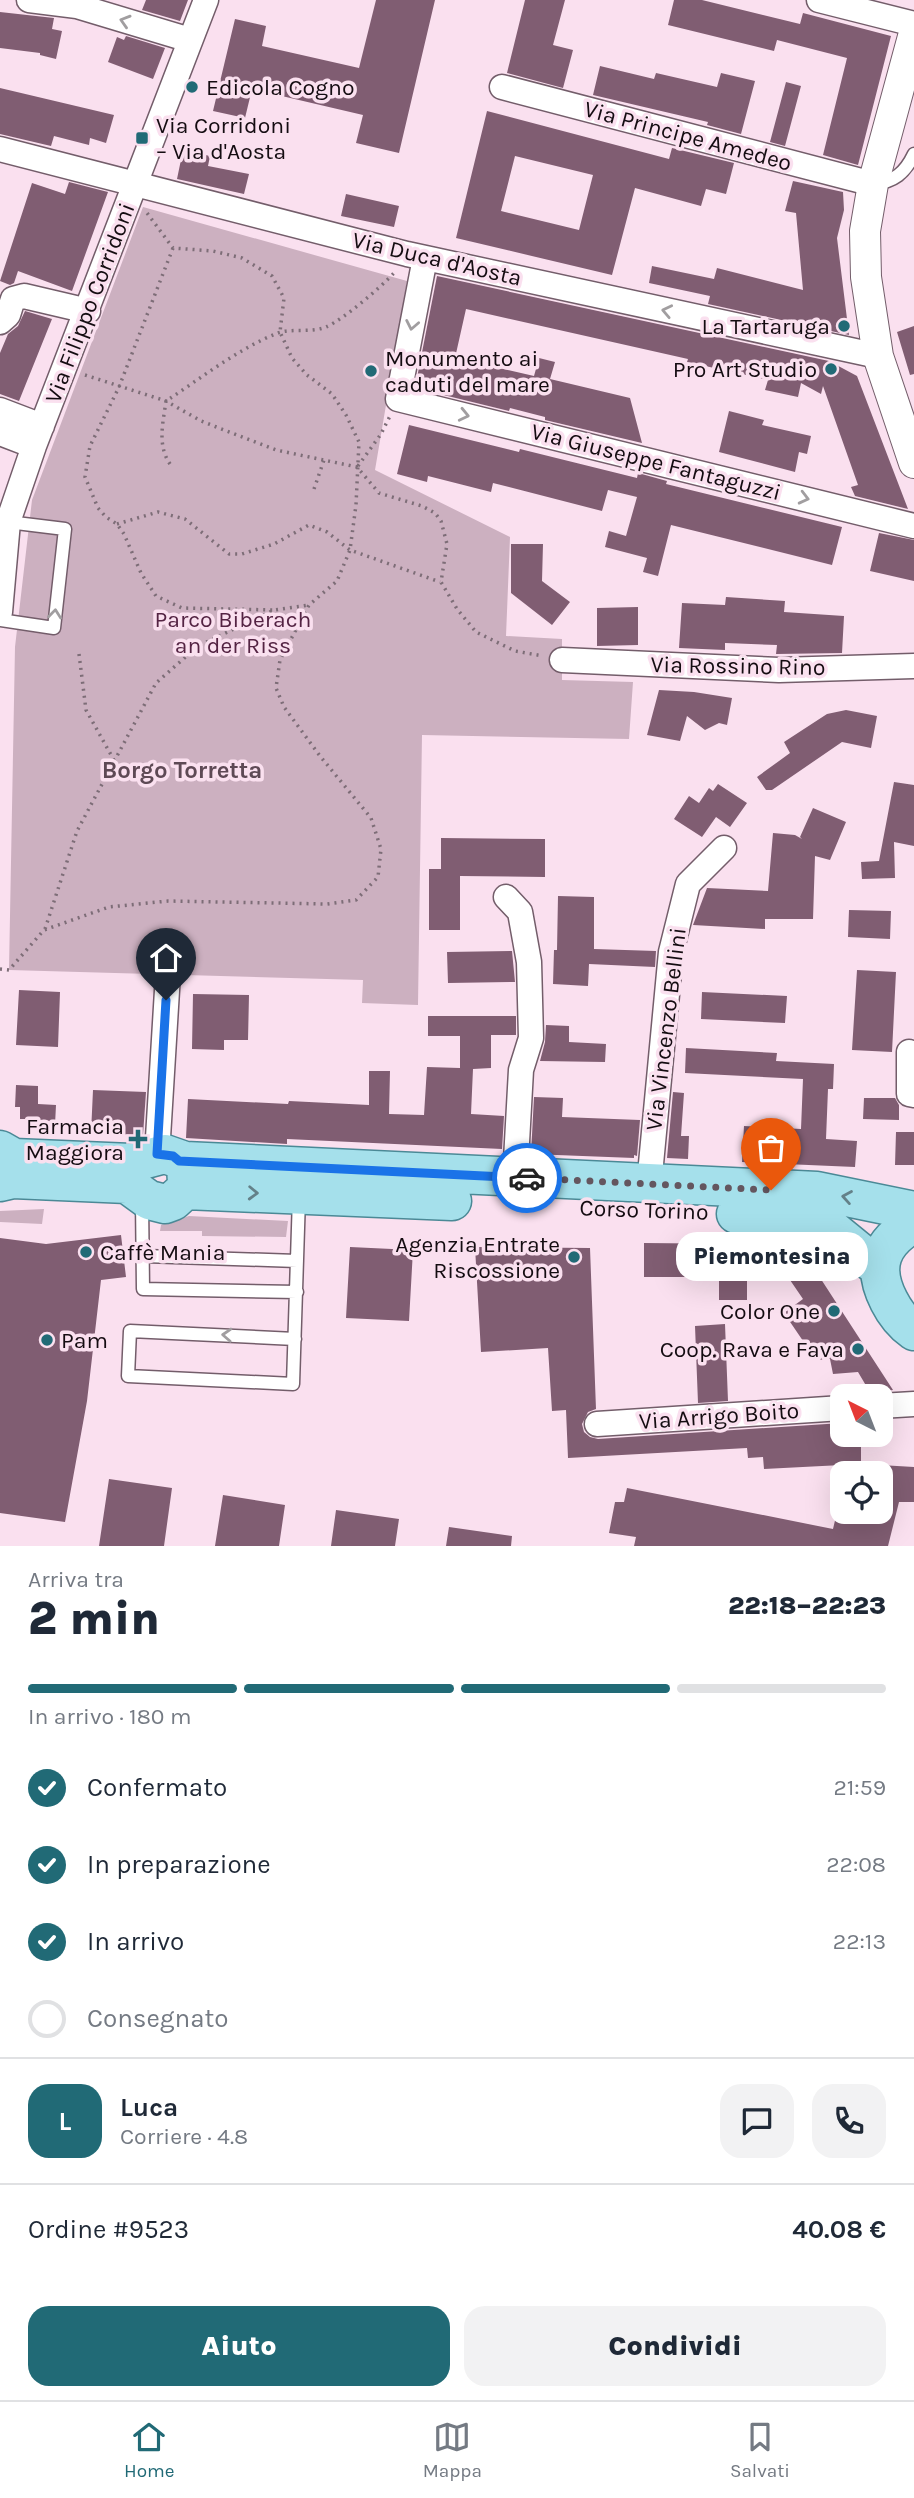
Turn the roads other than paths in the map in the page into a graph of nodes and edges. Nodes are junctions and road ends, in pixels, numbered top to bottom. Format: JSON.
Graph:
{"nodes":[{"id":1,"x":29,"y":0,"type":"edge"},
{"id":2,"x":206,"y":0,"type":"edge"},
{"id":3,"x":819,"y":0,"type":"edge"},
{"id":4,"x":914,"y":24,"type":"edge"},
{"id":5,"x":914,"y":33,"type":"edge"},
{"id":6,"x":190,"y":40,"type":"junction"},
{"id":7,"x":502,"y":88,"type":"dead end"},
{"id":8,"x":0,"y":149,"type":"edge"},
{"id":9,"x":914,"y":154,"type":"edge"},
{"id":10,"x":873,"y":184,"type":"junction"},
{"id":11,"x":133,"y":193,"type":"junction"},
{"id":12,"x":416,"y":256,"type":"junction"},
{"id":13,"x":88,"y":311,"type":"junction"},
{"id":14,"x":0,"y":322,"type":"edge"},
{"id":15,"x":878,"y":356,"type":"junction"},
{"id":16,"x":0,"y":410,"type":"edge"},
{"id":17,"x":0,"y":433,"type":"edge"},
{"id":18,"x":38,"y":436,"type":"junction"},
{"id":19,"x":914,"y":463,"type":"edge"},
{"id":20,"x":8,"y":522,"type":"junction"},
{"id":21,"x":914,"y":526,"type":"edge"},
{"id":22,"x":0,"y":612,"type":"edge"},
{"id":23,"x":0,"y":620,"type":"edge"},
{"id":24,"x":562,"y":660,"type":"road end"},
{"id":25,"x":914,"y":666,"type":"edge"},
{"id":26,"x":724,"y":848,"type":"dead end"},
{"id":27,"x":506,"y":897,"type":"dead end"},
{"id":28,"x":168,"y":974,"type":"dead end"},
{"id":29,"x":909,"y":1052,"type":"dead end"},
{"id":30,"x":914,"y":1094,"type":"edge"},
{"id":31,"x":0,"y":1150,"type":"edge"},
{"id":32,"x":176,"y":1168,"type":"junction"},
{"id":33,"x":514,"y":1178,"type":"junction"},
{"id":34,"x":0,"y":1182,"type":"edge"},
{"id":35,"x":649,"y":1185,"type":"junction"},
{"id":36,"x":299,"y":1195,"type":"junction"},
{"id":37,"x":142,"y":1196,"type":"junction"},
{"id":38,"x":914,"y":1211,"type":"edge"},
{"id":39,"x":914,"y":1223,"type":"edge"},
{"id":40,"x":144,"y":1256,"type":"junction"},
{"id":41,"x":298,"y":1261,"type":"junction"},
{"id":42,"x":879,"y":1268,"type":"junction"},
{"id":43,"x":297,"y":1292,"type":"junction"},
{"id":44,"x":913,"y":1331,"type":"edge"},
{"id":45,"x":295,"y":1339,"type":"junction"},
{"id":46,"x":914,"y":1404,"type":"edge"},
{"id":47,"x":893,"y":1405,"type":"edge"},
{"id":48,"x":830,"y":1409,"type":"edge"},
{"id":49,"x":597,"y":1424,"type":"dead end"}],
"edges":[{"from":6,"to":1,"type":"street","one_way":true},
{"from":2,"to":6,"type":"street","name":"Via Filippo Corridoni"},
{"from":3,"to":4,"type":"street"},
{"from":5,"to":10,"type":"street"},
{"from":6,"to":11,"type":"street","name":"Via Filippo Corridoni"},
{"from":7,"to":10,"type":"street","name":"Via Principe Amedeo"},
{"from":8,"to":11,"type":"street","name":"Via Duca d'Aosta"},
{"from":9,"to":10,"type":"lane"},
{"from":10,"to":15,"type":"street"},
{"from":11,"to":12,"type":"street","name":"Via Duca d'Aosta"},
{"from":11,"to":13,"type":"street","name":"Via Filippo Corridoni"},
{"from":15,"to":12,"type":"street","name":"Via Duca d'Aosta","one_way":true},
{"from":12,"to":21,"type":"street","name":"Via Giuseppe Fantaguzzi","one_way":true},
{"from":13,"to":14,"type":"street"},
{"from":13,"to":18,"type":"street","name":"Via Filippo Corridoni"},
{"from":15,"to":19,"type":"street"},
{"from":16,"to":18,"type":"street"},
{"from":17,"to":18,"type":"street"},
{"from":18,"to":20,"type":"street","name":"Via Filippo Corridoni"},
{"from":20,"to":22,"type":"street","name":"Via Filippo Corridoni"},
{"from":23,"to":20,"type":"lane","one_way":true},
{"from":24,"to":25,"type":"street","name":"Via Rossino Rino"},
{"from":26,"to":35,"type":"street","name":"Via Vincenzo Bellini"},
{"from":27,"to":33,"type":"street"},
{"from":28,"to":32,"type":"street"},
{"from":29,"to":30,"type":"street"},
{"from":31,"to":32,"type":"main road","name":"Corso Torino"},
{"from":32,"to":33,"type":"main road","name":"Corso Torino"},
{"from":32,"to":36,"type":"main road","name":"Corso Torino","one_way":true},
{"from":32,"to":37,"type":"main road","name":"Corso Torino"},
{"from":33,"to":35,"type":"main road","name":"Corso Torino"},
{"from":34,"to":37,"type":"main road","name":"Corso Torino"},
{"from":38,"to":35,"type":"main road","name":"Corso Torino","one_way":true},
{"from":36,"to":41,"type":"lane"},
{"from":36,"to":42,"type":"main road","name":"Corso Torino"},
{"from":37,"to":40,"type":"lane"},
{"from":39,"to":42,"type":"main road"},
{"from":40,"to":41,"type":"lane"},
{"from":40,"to":43,"type":"lane"},
{"from":41,"to":43,"type":"lane"},
{"from":42,"to":44,"type":"main road"},
{"from":43,"to":45,"type":"lane"},
{"from":45,"to":45,"type":"lane","one_way":true},
{"from":46,"to":47,"type":"street"},
{"from":48,"to":49,"type":"street","name":"Via Arrigo Boito"}]}
